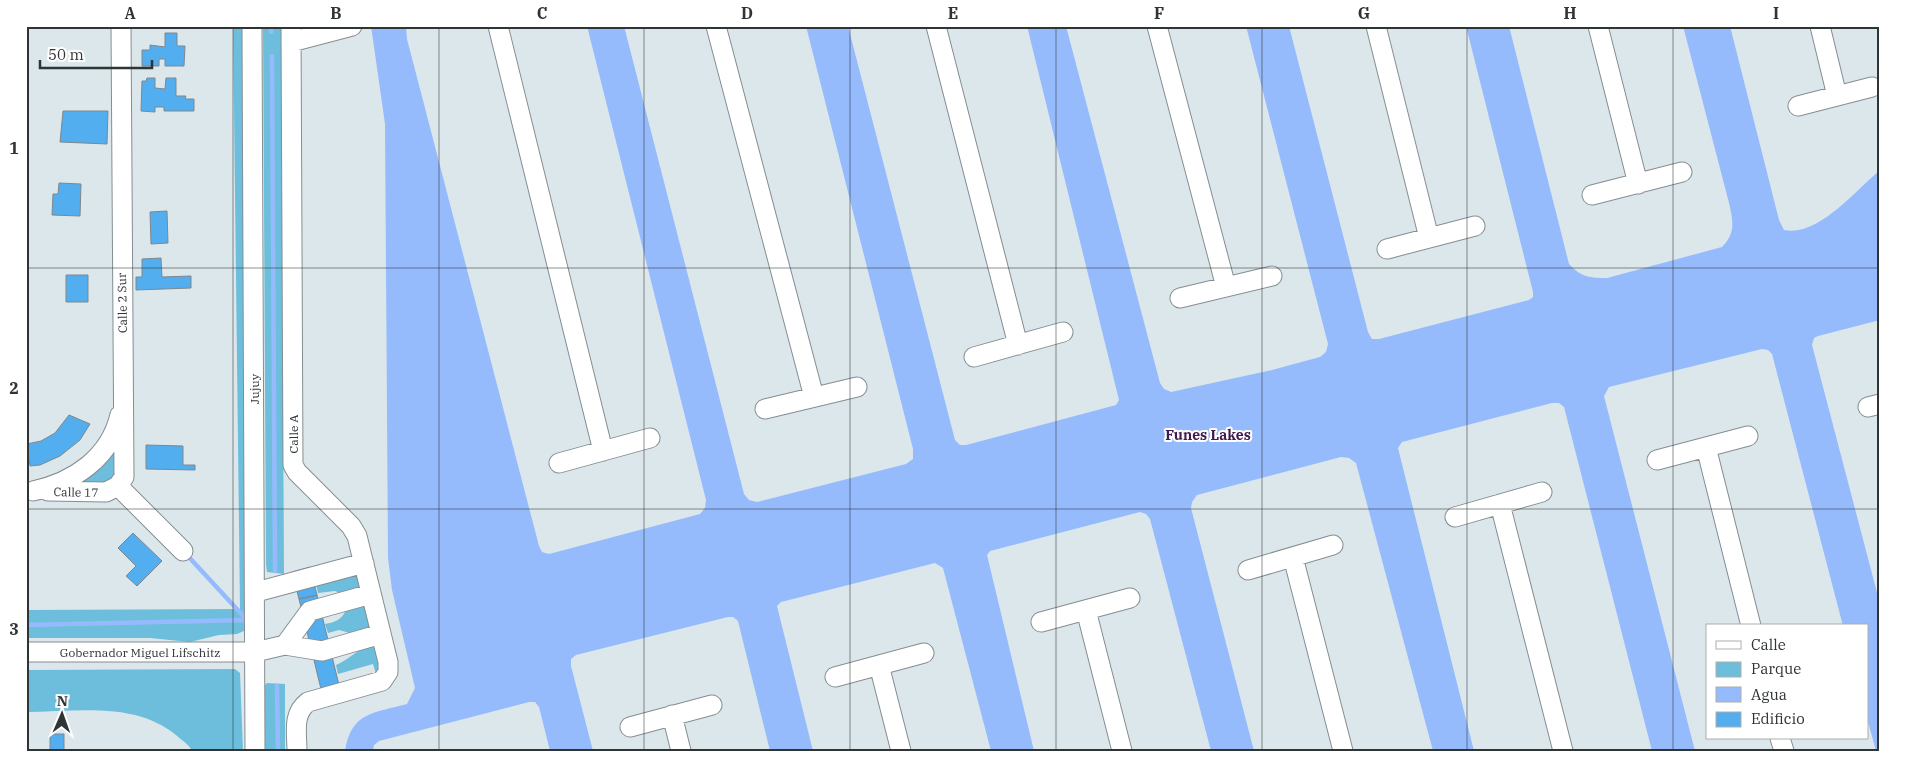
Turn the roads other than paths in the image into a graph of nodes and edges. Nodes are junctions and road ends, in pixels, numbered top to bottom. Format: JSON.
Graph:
{"nodes":[{"id":1,"x":121,"y":26,"type":"edge"},
{"id":2,"x":252,"y":26,"type":"edge"},
{"id":3,"x":352,"y":26,"type":"edge"},
{"id":4,"x":498,"y":26,"type":"edge"},
{"id":5,"x":716,"y":26,"type":"edge"},
{"id":6,"x":936,"y":26,"type":"edge"},
{"id":7,"x":1157,"y":26,"type":"edge"},
{"id":8,"x":1376,"y":26,"type":"edge"},
{"id":9,"x":1598,"y":26,"type":"edge"},
{"id":10,"x":1820,"y":26,"type":"edge"},
{"id":11,"x":291,"y":34,"type":"edge"},
{"id":12,"x":1872,"y":87,"type":"dead end"},
{"id":13,"x":1837,"y":96,"type":"junction"},
{"id":14,"x":1798,"y":106,"type":"dead end"},
{"id":15,"x":1682,"y":172,"type":"dead end"},
{"id":16,"x":1638,"y":184,"type":"junction"},
{"id":17,"x":1592,"y":195,"type":"dead end"},
{"id":18,"x":1475,"y":226,"type":"dead end"},
{"id":19,"x":1429,"y":238,"type":"junction"},
{"id":20,"x":1387,"y":249,"type":"dead end"},
{"id":21,"x":1272,"y":276,"type":"dead end"},
{"id":22,"x":1226,"y":287,"type":"junction"},
{"id":23,"x":1180,"y":298,"type":"dead end"},
{"id":24,"x":1063,"y":332,"type":"dead end"},
{"id":25,"x":1018,"y":344,"type":"junction"},
{"id":26,"x":974,"y":356,"type":"dead end"},
{"id":27,"x":857,"y":387,"type":"dead end"},
{"id":28,"x":814,"y":397,"type":"junction"},
{"id":29,"x":123,"y":402,"type":"junction"},
{"id":30,"x":765,"y":409,"type":"dead end"},
{"id":31,"x":1748,"y":436,"type":"dead end"},
{"id":32,"x":650,"y":438,"type":"dead end"},
{"id":33,"x":1706,"y":447,"type":"junction"},
{"id":34,"x":603,"y":451,"type":"junction"},
{"id":35,"x":1657,"y":460,"type":"dead end"},
{"id":36,"x":558,"y":463,"type":"dead end"},
{"id":37,"x":118,"y":486,"type":"junction"},
{"id":38,"x":30,"y":491,"type":"edge"},
{"id":39,"x":1542,"y":492,"type":"dead end"},
{"id":40,"x":1500,"y":504,"type":"junction"},
{"id":41,"x":1455,"y":517,"type":"dead end"},
{"id":42,"x":1333,"y":545,"type":"dead end"},
{"id":43,"x":183,"y":551,"type":"dead end"},
{"id":44,"x":1293,"y":557,"type":"junction"},
{"id":45,"x":364,"y":563,"type":"junction"},
{"id":46,"x":1248,"y":570,"type":"dead end"},
{"id":47,"x":256,"y":592,"type":"junction"},
{"id":48,"x":371,"y":594,"type":"junction"},
{"id":49,"x":1130,"y":598,"type":"dead end"},
{"id":50,"x":1086,"y":610,"type":"junction"},
{"id":51,"x":1041,"y":622,"type":"dead end"},
{"id":52,"x":1751,"y":624,"type":"edge"},
{"id":53,"x":381,"y":634,"type":"junction"},
{"id":54,"x":284,"y":645,"type":"junction"},
{"id":55,"x":26,"y":652,"type":"edge"},
{"id":56,"x":255,"y":652,"type":"junction"},
{"id":57,"x":924,"y":653,"type":"dead end"},
{"id":58,"x":879,"y":665,"type":"junction"},
{"id":59,"x":835,"y":677,"type":"dead end"},
{"id":60,"x":712,"y":704,"type":"dead end"},
{"id":61,"x":672,"y":715,"type":"junction"},
{"id":62,"x":630,"y":727,"type":"dead end"},
{"id":63,"x":255,"y":751,"type":"edge"},
{"id":64,"x":297,"y":751,"type":"edge"},
{"id":65,"x":681,"y":751,"type":"edge"},
{"id":66,"x":901,"y":751,"type":"edge"},
{"id":67,"x":1122,"y":751,"type":"edge"},
{"id":68,"x":1343,"y":751,"type":"edge"},
{"id":69,"x":1563,"y":751,"type":"edge"}],
"edges":[{"from":1,"to":29,"type":"street","name":"Calle 2 Sur"},
{"from":2,"to":47,"type":"street","name":"Jujuy"},
{"from":3,"to":11,"type":"street"},
{"from":4,"to":34,"type":"street"},
{"from":5,"to":28,"type":"street"},
{"from":6,"to":25,"type":"street"},
{"from":7,"to":22,"type":"street"},
{"from":8,"to":19,"type":"street"},
{"from":9,"to":16,"type":"street"},
{"from":10,"to":13,"type":"street"},
{"from":11,"to":45,"type":"street","name":"Calle A"},
{"from":12,"to":13,"type":"street"},
{"from":13,"to":14,"type":"street"},
{"from":15,"to":16,"type":"street"},
{"from":16,"to":17,"type":"street"},
{"from":18,"to":19,"type":"street"},
{"from":19,"to":20,"type":"street"},
{"from":21,"to":22,"type":"street"},
{"from":22,"to":23,"type":"street"},
{"from":24,"to":25,"type":"street"},
{"from":25,"to":26,"type":"street"},
{"from":27,"to":28,"type":"street"},
{"from":28,"to":30,"type":"street"},
{"from":29,"to":37,"type":"street","name":"Calle 2 Sur"},
{"from":29,"to":38,"type":"street","name":"Calle 17"},
{"from":31,"to":33,"type":"street"},
{"from":32,"to":34,"type":"street"},
{"from":33,"to":35,"type":"street"},
{"from":33,"to":52,"type":"street"},
{"from":34,"to":36,"type":"street"},
{"from":37,"to":38,"type":"street","name":"Calle 17"},
{"from":37,"to":43,"type":"street"},
{"from":39,"to":40,"type":"street"},
{"from":40,"to":41,"type":"street"},
{"from":40,"to":69,"type":"street"},
{"from":42,"to":44,"type":"street"},
{"from":44,"to":46,"type":"street"},
{"from":44,"to":68,"type":"street"},
{"from":45,"to":47,"type":"street"},
{"from":45,"to":48,"type":"street","name":"Calle A"},
{"from":47,"to":56,"type":"street","name":"Jujuy"},
{"from":48,"to":53,"type":"street","name":"Calle A"},
{"from":48,"to":54,"type":"street"},
{"from":49,"to":50,"type":"street"},
{"from":50,"to":51,"type":"street"},
{"from":50,"to":67,"type":"street"},
{"from":53,"to":54,"type":"street"},
{"from":53,"to":64,"type":"street","name":"Calle A"},
{"from":54,"to":56,"type":"street","name":"Gobernador Miguel Lifschitz"},
{"from":55,"to":56,"type":"street","name":"Gobernador Miguel Lifschitz"},
{"from":56,"to":63,"type":"street","name":"Jujuy"},
{"from":57,"to":58,"type":"street"},
{"from":58,"to":59,"type":"street"},
{"from":58,"to":66,"type":"street"},
{"from":60,"to":61,"type":"street"},
{"from":61,"to":62,"type":"street"},
{"from":61,"to":65,"type":"street"}]}
